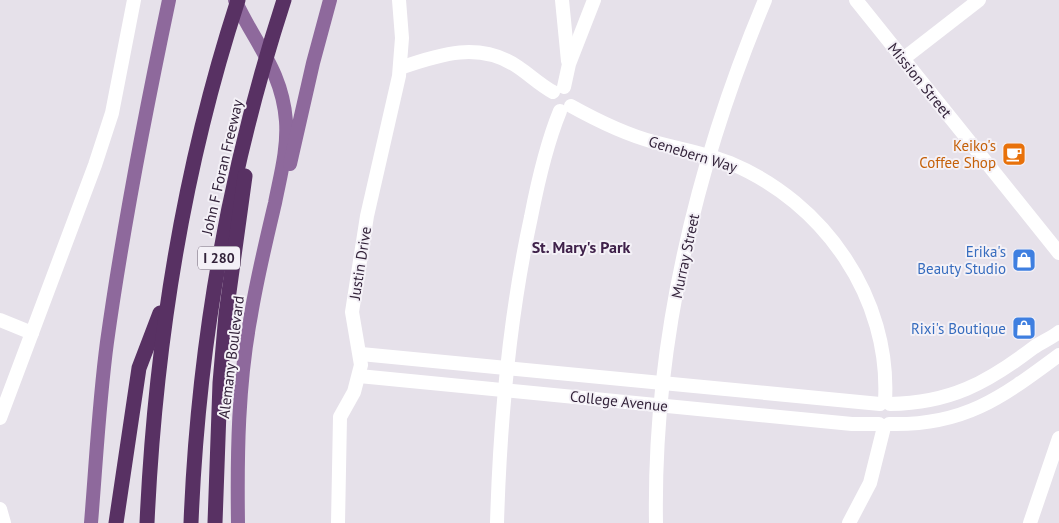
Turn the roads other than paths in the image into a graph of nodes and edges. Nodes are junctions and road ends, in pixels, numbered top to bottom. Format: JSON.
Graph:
{"nodes":[{"id":1,"x":134,"y":0,"type":"edge"},
{"id":2,"x":169,"y":0,"type":"edge"},
{"id":3,"x":236,"y":0,"type":"edge"},
{"id":4,"x":284,"y":0,"type":"edge"},
{"id":5,"x":330,"y":0,"type":"edge"},
{"id":6,"x":399,"y":0,"type":"edge"},
{"id":7,"x":562,"y":0,"type":"edge"},
{"id":8,"x":594,"y":0,"type":"edge"},
{"id":9,"x":765,"y":0,"type":"edge"},
{"id":10,"x":856,"y":0,"type":"edge"},
{"id":11,"x":979,"y":0,"type":"edge"},
{"id":12,"x":903,"y":59,"type":"junction"},
{"id":13,"x":569,"y":64,"type":"junction"},
{"id":14,"x":400,"y":68,"type":"junction"},
{"id":15,"x":559,"y":90,"type":"junction"},
{"id":16,"x":257,"y":92,"type":"junction"},
{"id":17,"x":565,"y":108,"type":"junction"},
{"id":18,"x":708,"y":155,"type":"junction"},
{"id":19,"x":1059,"y":253,"type":"edge"},
{"id":20,"x":260,"y":271,"type":"junction"},
{"id":21,"x":170,"y":286,"type":"junction"},
{"id":22,"x":0,"y":320,"type":"edge"},
{"id":23,"x":1059,"y":332,"type":"edge"},
{"id":24,"x":32,"y":333,"type":"junction"},
{"id":25,"x":1036,"y":347,"type":"junction"},
{"id":26,"x":361,"y":354,"type":"junction"},
{"id":27,"x":1059,"y":354,"type":"edge"},
{"id":28,"x":506,"y":369,"type":"junction"},
{"id":29,"x":359,"y":376,"type":"junction"},
{"id":30,"x":664,"y":384,"type":"junction"},
{"id":31,"x":504,"y":389,"type":"junction"},
{"id":32,"x":885,"y":403,"type":"junction"},
{"id":33,"x":662,"y":405,"type":"junction"},
{"id":34,"x":0,"y":418,"type":"edge"},
{"id":35,"x":884,"y":425,"type":"junction"},
{"id":36,"x":1059,"y":438,"type":"edge"},
{"id":37,"x":0,"y":509,"type":"edge"},
{"id":38,"x":4,"y":523,"type":"edge"},
{"id":39,"x":91,"y":523,"type":"edge"},
{"id":40,"x":116,"y":523,"type":"edge"},
{"id":41,"x":147,"y":523,"type":"edge"},
{"id":42,"x":191,"y":523,"type":"edge"},
{"id":43,"x":215,"y":523,"type":"edge"},
{"id":44,"x":238,"y":523,"type":"edge"},
{"id":45,"x":338,"y":523,"type":"edge"},
{"id":46,"x":497,"y":523,"type":"edge"},
{"id":47,"x":656,"y":523,"type":"edge"},
{"id":48,"x":849,"y":523,"type":"edge"},
{"id":49,"x":1030,"y":523,"type":"edge"}],
"edges":[{"from":1,"to":24,"type":"street"},
{"from":2,"to":39,"type":"main road"},
{"from":3,"to":20,"type":"main road","name":"Alemany Boulevard"},
{"from":3,"to":21,"type":"highway","name":"John F Foran Freeway","number":"I 280"},
{"from":4,"to":16,"type":"highway","name":"John F Foran Freeway","number":"I 280"},
{"from":5,"to":20,"type":"main road"},
{"from":6,"to":14,"type":"street","name":"Justin Drive"},
{"from":7,"to":13,"type":"street"},
{"from":8,"to":13,"type":"street"},
{"from":9,"to":18,"type":"street","name":"Murray Street"},
{"from":10,"to":12,"type":"street","name":"Mission Street"},
{"from":11,"to":12,"type":"street"},
{"from":12,"to":19,"type":"street","name":"Mission Street"},
{"from":13,"to":15,"type":"street"},
{"from":14,"to":15,"type":"street"},
{"from":14,"to":26,"type":"street","name":"Justin Drive"},
{"from":15,"to":17,"type":"street"},
{"from":16,"to":42,"type":"highway","name":"John F Foran Freeway","number":"I 280"},
{"from":16,"to":43,"type":"highway"},
{"from":17,"to":18,"type":"street","name":"Genebern Way"},
{"from":17,"to":28,"type":"street"},
{"from":18,"to":30,"type":"street","name":"Murray Street"},
{"from":18,"to":32,"type":"street","name":"Genebern Way"},
{"from":20,"to":44,"type":"main road","name":"Alemany Boulevard"},
{"from":21,"to":40,"type":"highway"},
{"from":21,"to":41,"type":"highway","name":"John F Foran Freeway","number":"I 280"},
{"from":22,"to":24,"type":"street"},
{"from":23,"to":25,"type":"street","name":"College Avenue"},
{"from":24,"to":34,"type":"street"},
{"from":25,"to":27,"type":"street","name":"College Avenue"},
{"from":25,"to":32,"type":"street","name":"College Avenue"},
{"from":26,"to":28,"type":"street","name":"College Avenue"},
{"from":26,"to":29,"type":"street","name":"Justin Drive"},
{"from":27,"to":35,"type":"street","name":"College Avenue"},
{"from":28,"to":30,"type":"street","name":"College Avenue"},
{"from":28,"to":31,"type":"street"},
{"from":29,"to":31,"type":"street","name":"College Avenue"},
{"from":29,"to":45,"type":"street","name":"Justin Drive"},
{"from":30,"to":32,"type":"street","name":"College Avenue"},
{"from":30,"to":33,"type":"street","name":"Murray Street"},
{"from":31,"to":33,"type":"street","name":"College Avenue"},
{"from":31,"to":46,"type":"street"},
{"from":32,"to":35,"type":"street","name":"Genebern Way"},
{"from":33,"to":35,"type":"street","name":"College Avenue"},
{"from":33,"to":47,"type":"street","name":"Murray Street"},
{"from":35,"to":48,"type":"street"},
{"from":36,"to":49,"type":"street"},
{"from":37,"to":38,"type":"street"}]}
